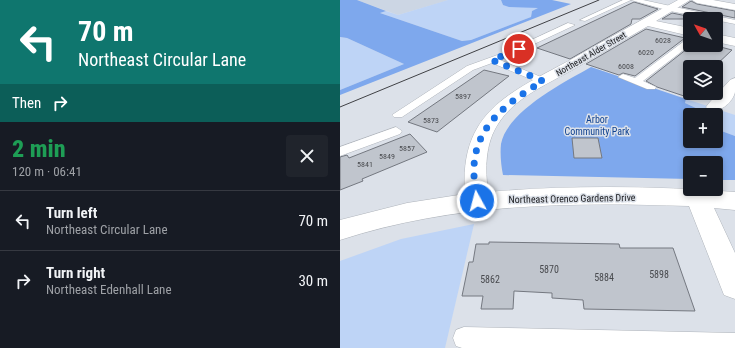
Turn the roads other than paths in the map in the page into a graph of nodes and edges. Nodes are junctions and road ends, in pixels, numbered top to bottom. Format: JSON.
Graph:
{"nodes":[{"id":1,"x":628,"y":0,"type":"edge"},
{"id":2,"x":634,"y":0,"type":"edge"},
{"id":3,"x":685,"y":0,"type":"edge"},
{"id":4,"x":697,"y":0,"type":"edge"},
{"id":5,"x":735,"y":7,"type":"edge"},
{"id":6,"x":671,"y":8,"type":"junction"},
{"id":7,"x":583,"y":20,"type":"dead end"},
{"id":8,"x":647,"y":22,"type":"junction"},
{"id":9,"x":735,"y":22,"type":"edge"},
{"id":10,"x":571,"y":25,"type":"dead end"},
{"id":11,"x":683,"y":30,"type":"edge"},
{"id":12,"x":723,"y":39,"type":"edge"},
{"id":13,"x":735,"y":42,"type":"edge"},
{"id":14,"x":683,"y":46,"type":"edge"},
{"id":15,"x":492,"y":60,"type":"junction"},
{"id":16,"x":623,"y":77,"type":"dead end"},
{"id":17,"x":543,"y":81,"type":"junction"},
{"id":18,"x":636,"y":82,"type":"junction"},
{"id":19,"x":735,"y":83,"type":"edge"},
{"id":20,"x":651,"y":87,"type":"dead end"},
{"id":21,"x":715,"y":107,"type":"dead end"},
{"id":22,"x":398,"y":115,"type":"dead end"},
{"id":23,"x":396,"y":131,"type":"dead end"},
{"id":24,"x":340,"y":152,"type":"edge"},
{"id":25,"x":697,"y":197,"type":"junction"},
{"id":26,"x":477,"y":201,"type":"junction"},
{"id":27,"x":735,"y":201,"type":"edge"},
{"id":28,"x":340,"y":230,"type":"edge"},
{"id":29,"x":735,"y":285,"type":"edge"},
{"id":30,"x":464,"y":338,"type":"dead end"},
{"id":31,"x":735,"y":344,"type":"edge"}],
"edges":[{"from":1,"to":7,"type":"lane"},
{"from":2,"to":6,"type":"lane"},
{"from":3,"to":6,"type":"street","name":"Northeast Alder Street"},
{"from":4,"to":5,"type":"street"},
{"from":6,"to":8,"type":"street","name":"Northeast Alder Street"},
{"from":6,"to":9,"type":"lane"},
{"from":8,"to":11,"type":"street"},
{"from":8,"to":17,"type":"street","name":"Northeast Alder Street"},
{"from":10,"to":15,"type":"lane"},
{"from":12,"to":13,"type":"street"},
{"from":14,"to":18,"type":"lane"},
{"from":15,"to":17,"type":"lane"},
{"from":15,"to":22,"type":"lane"},
{"from":16,"to":18,"type":"lane"},
{"from":17,"to":26,"type":"street","name":"Northeast Alder Street"},
{"from":18,"to":20,"type":"lane"},
{"from":19,"to":21,"type":"street"},
{"from":23,"to":24,"type":"lane"},
{"from":25,"to":26,"type":"street","name":"Northeast Orenco Gardens Drive"},
{"from":25,"to":27,"type":"street","name":"Northeast Orenco Gardens Drive"},
{"from":25,"to":29,"type":"street"},
{"from":26,"to":28,"type":"street","name":"Northeast Orenco Gardens Drive"},
{"from":30,"to":31,"type":"lane"}]}
